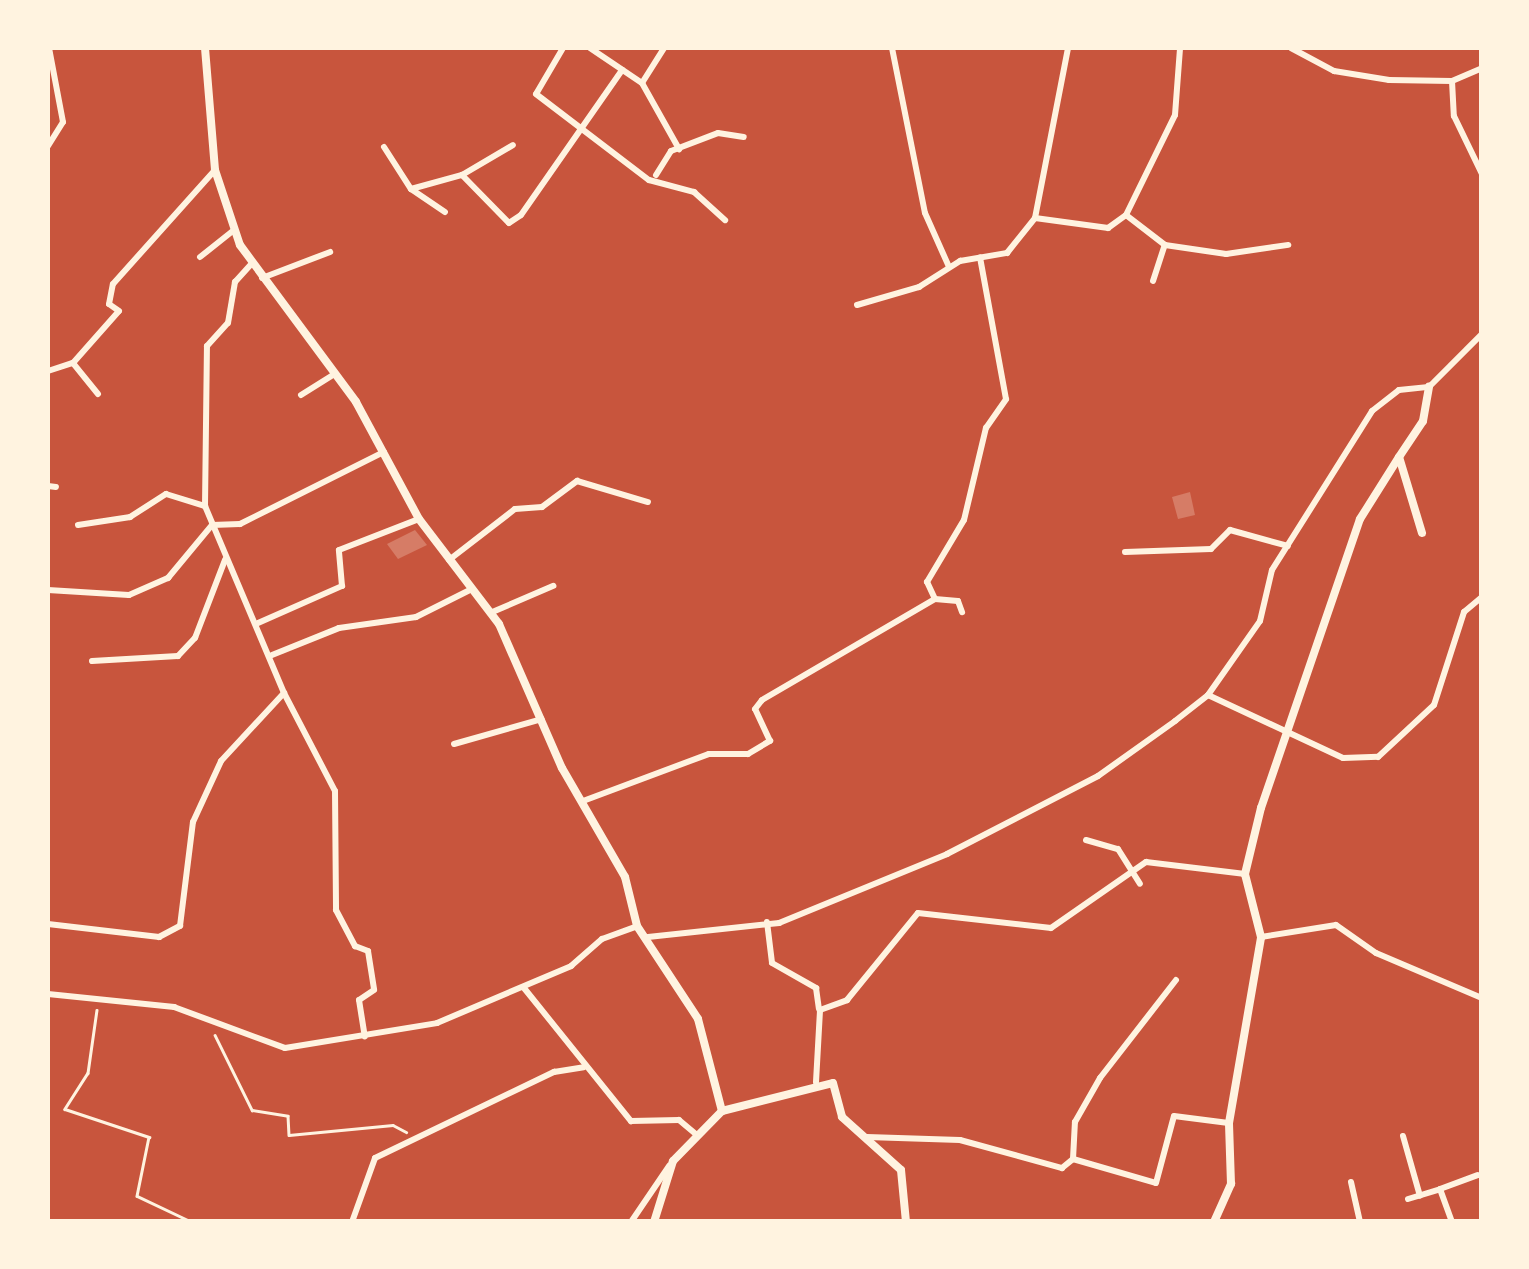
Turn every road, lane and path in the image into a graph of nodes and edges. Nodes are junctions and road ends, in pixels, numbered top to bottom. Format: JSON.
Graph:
{"nodes":[{"id":1,"x":49,"y":48,"type":"edge"},
{"id":2,"x":205,"y":48,"type":"edge"},
{"id":3,"x":590,"y":48,"type":"edge"},
{"id":4,"x":664,"y":48,"type":"edge"},
{"id":5,"x":892,"y":48,"type":"edge"},
{"id":6,"x":1068,"y":48,"type":"edge"},
{"id":7,"x":1180,"y":48,"type":"edge"},
{"id":8,"x":1291,"y":48,"type":"edge"},
{"id":9,"x":560,"y":49,"type":"edge"},
{"id":10,"x":1482,"y":68,"type":"edge"},
{"id":11,"x":622,"y":70,"type":"junction"},
{"id":12,"x":1452,"y":81,"type":"junction"},
{"id":13,"x":642,"y":83,"type":"junction"},
{"id":14,"x":583,"y":131,"type":"junction"},
{"id":15,"x":744,"y":137,"type":"dead end"},
{"id":16,"x":513,"y":145,"type":"dead end"},
{"id":17,"x":48,"y":146,"type":"edge"},
{"id":18,"x":384,"y":147,"type":"dead end"},
{"id":19,"x":679,"y":149,"type":"junction"},
{"id":20,"x":215,"y":170,"type":"junction"},
{"id":21,"x":1482,"y":174,"type":"edge"},
{"id":22,"x":656,"y":175,"type":"junction"},
{"id":23,"x":462,"y":176,"type":"junction"},
{"id":24,"x":411,"y":189,"type":"junction"},
{"id":25,"x":445,"y":212,"type":"dead end"},
{"id":26,"x":1126,"y":215,"type":"junction"},
{"id":27,"x":1034,"y":218,"type":"junction"},
{"id":28,"x":725,"y":220,"type":"dead end"},
{"id":29,"x":234,"y":230,"type":"junction"},
{"id":30,"x":1288,"y":245,"type":"dead end"},
{"id":31,"x":1164,"y":246,"type":"junction"},
{"id":32,"x":330,"y":252,"type":"dead end"},
{"id":33,"x":200,"y":257,"type":"dead end"},
{"id":34,"x":980,"y":257,"type":"junction"},
{"id":35,"x":252,"y":264,"type":"junction"},
{"id":36,"x":949,"y":267,"type":"junction"},
{"id":37,"x":261,"y":278,"type":"junction"},
{"id":38,"x":1153,"y":282,"type":"dead end"},
{"id":39,"x":857,"y":305,"type":"dead end"},
{"id":40,"x":1482,"y":334,"type":"edge"},
{"id":41,"x":73,"y":363,"type":"junction"},
{"id":42,"x":48,"y":372,"type":"edge"},
{"id":43,"x":335,"y":374,"type":"junction"},
{"id":44,"x":1429,"y":387,"type":"junction"},
{"id":45,"x":98,"y":394,"type":"dead end"},
{"id":46,"x":301,"y":395,"type":"dead end"},
{"id":47,"x":384,"y":452,"type":"junction"},
{"id":48,"x":1399,"y":457,"type":"junction"},
{"id":49,"x":648,"y":502,"type":"dead end"},
{"id":50,"x":205,"y":506,"type":"junction"},
{"id":51,"x":419,"y":519,"type":"junction"},
{"id":52,"x":78,"y":525,"type":"dead end"},
{"id":53,"x":212,"y":526,"type":"junction"},
{"id":54,"x":1422,"y":533,"type":"dead end"},
{"id":55,"x":1288,"y":546,"type":"junction"},
{"id":56,"x":1125,"y":552,"type":"dead end"},
{"id":57,"x":226,"y":558,"type":"junction"},
{"id":58,"x":449,"y":560,"type":"junction"},
{"id":59,"x":552,"y":586,"type":"dead end"},
{"id":60,"x":473,"y":588,"type":"junction"},
{"id":61,"x":48,"y":590,"type":"edge"},
{"id":62,"x":1482,"y":597,"type":"edge"},
{"id":63,"x":935,"y":600,"type":"junction"},
{"id":64,"x":490,"y":612,"type":"junction"},
{"id":65,"x":962,"y":612,"type":"dead end"},
{"id":66,"x":258,"y":623,"type":"junction"},
{"id":67,"x":272,"y":655,"type":"junction"},
{"id":68,"x":92,"y":661,"type":"dead end"},
{"id":69,"x":284,"y":693,"type":"junction"},
{"id":70,"x":1208,"y":696,"type":"junction"},
{"id":71,"x":542,"y":718,"type":"junction"},
{"id":72,"x":1283,"y":736,"type":"junction"},
{"id":73,"x":454,"y":744,"type":"dead end"},
{"id":74,"x":584,"y":801,"type":"junction"},
{"id":75,"x":1086,"y":840,"type":"dead end"},
{"id":76,"x":1132,"y":868,"type":"junction"},
{"id":77,"x":1245,"y":874,"type":"junction"},
{"id":78,"x":1140,"y":884,"type":"dead end"},
{"id":79,"x":767,"y":922,"type":"junction"},
{"id":80,"x":48,"y":924,"type":"edge"},
{"id":81,"x":638,"y":926,"type":"junction"},
{"id":82,"x":1261,"y":937,"type":"junction"},
{"id":83,"x":648,"y":938,"type":"junction"},
{"id":84,"x":1176,"y":980,"type":"dead end"},
{"id":85,"x":524,"y":988,"type":"junction"},
{"id":86,"x":48,"y":994,"type":"edge"},
{"id":87,"x":1482,"y":998,"type":"edge"},
{"id":88,"x":96,"y":1001,"type":"junction"},
{"id":89,"x":820,"y":1010,"type":"junction"},
{"id":90,"x":208,"y":1018,"type":"junction"},
{"id":91,"x":365,"y":1036,"type":"junction"},
{"id":92,"x":584,"y":1067,"type":"junction"},
{"id":93,"x":816,"y":1082,"type":"junction"},
{"id":94,"x":722,"y":1111,"type":"junction"},
{"id":95,"x":1229,"y":1123,"type":"junction"},
{"id":96,"x":697,"y":1135,"type":"junction"},
{"id":97,"x":1403,"y":1136,"type":"dead end"},
{"id":98,"x":867,"y":1137,"type":"junction"},
{"id":99,"x":420,"y":1140,"type":"junction"},
{"id":100,"x":1073,"y":1159,"type":"junction"},
{"id":101,"x":673,"y":1161,"type":"junction"},
{"id":102,"x":1478,"y":1175,"type":"dead end"},
{"id":103,"x":1351,"y":1182,"type":"dead end"},
{"id":104,"x":1440,"y":1189,"type":"junction"},
{"id":105,"x":1420,"y":1196,"type":"junction"},
{"id":106,"x":1408,"y":1200,"type":"dead end"},
{"id":107,"x":192,"y":1222,"type":"edge"},
{"id":108,"x":352,"y":1222,"type":"edge"},
{"id":109,"x":631,"y":1222,"type":"edge"},
{"id":110,"x":654,"y":1222,"type":"edge"},
{"id":111,"x":906,"y":1222,"type":"edge"},
{"id":112,"x":1214,"y":1222,"type":"edge"},
{"id":113,"x":1360,"y":1222,"type":"edge"},
{"id":114,"x":1452,"y":1222,"type":"edge"}],
"edges":[{"from":1,"to":17,"type":"street"},
{"from":2,"to":20,"type":"street"},
{"from":3,"to":11,"type":"street"},
{"from":4,"to":13,"type":"street"},
{"from":5,"to":36,"type":"street"},
{"from":6,"to":27,"type":"street"},
{"from":7,"to":26,"type":"street"},
{"from":8,"to":12,"type":"street"},
{"from":9,"to":14,"type":"street"},
{"from":10,"to":12,"type":"street"},
{"from":11,"to":13,"type":"street"},
{"from":11,"to":14,"type":"street"},
{"from":12,"to":21,"type":"street"},
{"from":13,"to":19,"type":"street"},
{"from":14,"to":22,"type":"street"},
{"from":14,"to":23,"type":"street"},
{"from":15,"to":19,"type":"street"},
{"from":16,"to":23,"type":"street"},
{"from":18,"to":24,"type":"street"},
{"from":19,"to":22,"type":"street"},
{"from":20,"to":29,"type":"street"},
{"from":20,"to":41,"type":"street"},
{"from":22,"to":28,"type":"street"},
{"from":23,"to":24,"type":"street"},
{"from":24,"to":25,"type":"street"},
{"from":26,"to":27,"type":"street"},
{"from":26,"to":31,"type":"street"},
{"from":27,"to":34,"type":"street"},
{"from":29,"to":33,"type":"street"},
{"from":29,"to":35,"type":"street"},
{"from":30,"to":31,"type":"street"},
{"from":31,"to":38,"type":"street"},
{"from":32,"to":37,"type":"street"},
{"from":34,"to":36,"type":"street"},
{"from":34,"to":63,"type":"street"},
{"from":35,"to":37,"type":"street"},
{"from":35,"to":50,"type":"street"},
{"from":36,"to":39,"type":"street"},
{"from":37,"to":43,"type":"street"},
{"from":40,"to":44,"type":"street"},
{"from":41,"to":42,"type":"street"},
{"from":41,"to":45,"type":"street"},
{"from":43,"to":46,"type":"street"},
{"from":43,"to":47,"type":"street"},
{"from":44,"to":48,"type":"street"},
{"from":44,"to":55,"type":"street"},
{"from":47,"to":51,"type":"street"},
{"from":47,"to":53,"type":"street"},
{"from":48,"to":54,"type":"street"},
{"from":48,"to":72,"type":"street"},
{"from":49,"to":58,"type":"street"},
{"from":50,"to":52,"type":"street"},
{"from":50,"to":53,"type":"street"},
{"from":51,"to":58,"type":"street"},
{"from":51,"to":66,"type":"street"},
{"from":53,"to":57,"type":"street"},
{"from":53,"to":61,"type":"street"},
{"from":55,"to":56,"type":"street"},
{"from":55,"to":70,"type":"street"},
{"from":57,"to":66,"type":"street"},
{"from":57,"to":68,"type":"street"},
{"from":58,"to":60,"type":"street"},
{"from":59,"to":64,"type":"street"},
{"from":60,"to":64,"type":"street"},
{"from":60,"to":67,"type":"street"},
{"from":62,"to":72,"type":"street"},
{"from":63,"to":65,"type":"street"},
{"from":63,"to":74,"type":"street"},
{"from":64,"to":71,"type":"street"},
{"from":66,"to":67,"type":"street"},
{"from":67,"to":69,"type":"street"},
{"from":69,"to":80,"type":"street"},
{"from":69,"to":91,"type":"street"},
{"from":70,"to":72,"type":"street"},
{"from":70,"to":79,"type":"street"},
{"from":71,"to":73,"type":"street"},
{"from":71,"to":74,"type":"street"},
{"from":72,"to":77,"type":"street"},
{"from":74,"to":81,"type":"street"},
{"from":75,"to":76,"type":"street"},
{"from":76,"to":77,"type":"street"},
{"from":76,"to":78,"type":"street"},
{"from":76,"to":89,"type":"street"},
{"from":77,"to":82,"type":"street"},
{"from":79,"to":83,"type":"street"},
{"from":79,"to":89,"type":"street"},
{"from":81,"to":83,"type":"street"},
{"from":81,"to":85,"type":"street"},
{"from":82,"to":87,"type":"street"},
{"from":82,"to":95,"type":"street"},
{"from":83,"to":94,"type":"street"},
{"from":84,"to":100,"type":"street"},
{"from":85,"to":91,"type":"street"},
{"from":85,"to":92,"type":"street"},
{"from":86,"to":88,"type":"street"},
{"from":88,"to":90,"type":"street"},
{"from":88,"to":107,"type":"path"},
{"from":89,"to":93,"type":"street"},
{"from":90,"to":91,"type":"street"},
{"from":90,"to":99,"type":"path"},
{"from":92,"to":96,"type":"street"},
{"from":92,"to":99,"type":"street"},
{"from":93,"to":94,"type":"street"},
{"from":93,"to":98,"type":"street"},
{"from":94,"to":96,"type":"street"},
{"from":95,"to":100,"type":"street"},
{"from":95,"to":112,"type":"street"},
{"from":96,"to":101,"type":"street"},
{"from":97,"to":105,"type":"street"},
{"from":98,"to":100,"type":"street"},
{"from":98,"to":111,"type":"street"},
{"from":99,"to":108,"type":"street"},
{"from":101,"to":109,"type":"street"},
{"from":101,"to":110,"type":"street"},
{"from":102,"to":104,"type":"street"},
{"from":103,"to":113,"type":"street"},
{"from":104,"to":105,"type":"street"},
{"from":104,"to":114,"type":"street"},
{"from":105,"to":106,"type":"street"}]}
